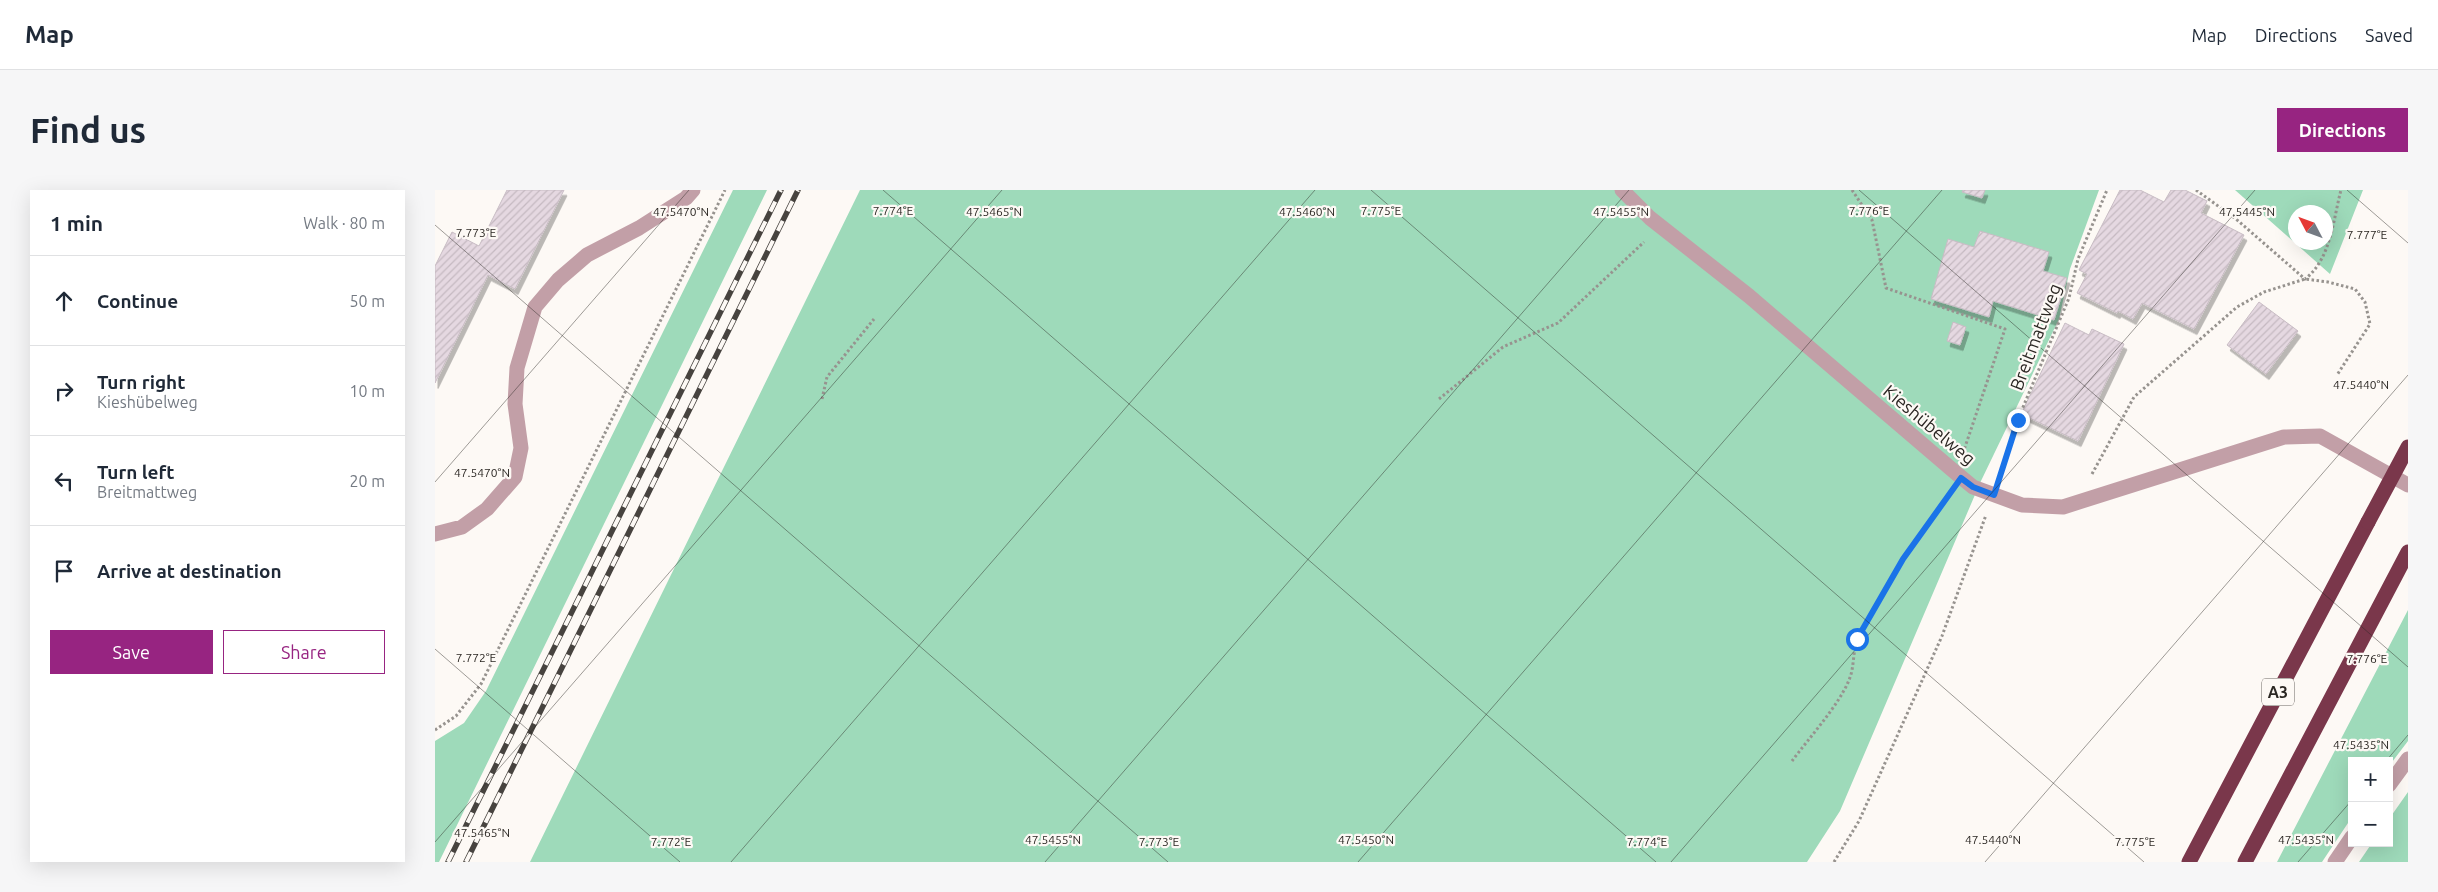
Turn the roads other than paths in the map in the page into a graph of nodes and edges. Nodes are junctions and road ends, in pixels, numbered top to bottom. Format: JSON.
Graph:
{"nodes":[{"id":1,"x":693,"y":190,"type":"edge"},
{"id":2,"x":1622,"y":190,"type":"edge"},
{"id":3,"x":2408,"y":447,"type":"edge"},
{"id":4,"x":2408,"y":485,"type":"edge"},
{"id":5,"x":435,"y":534,"type":"edge"},
{"id":6,"x":2408,"y":552,"type":"edge"},
{"id":7,"x":2408,"y":759,"type":"edge"},
{"id":8,"x":2393,"y":780,"type":"edge"},
{"id":9,"x":2348,"y":842,"type":"edge"},
{"id":10,"x":2189,"y":862,"type":"edge"},
{"id":11,"x":2245,"y":862,"type":"edge"},
{"id":12,"x":2335,"y":862,"type":"edge"}],
"edges":[{"from":1,"to":5,"type":"street"},
{"from":2,"to":4,"type":"street","name":"Kieshübelweg"},
{"from":3,"to":10,"type":"highway","number":"A3","bridge":true},
{"from":6,"to":11,"type":"highway"},
{"from":7,"to":8,"type":"street"},
{"from":9,"to":12,"type":"street"}]}
